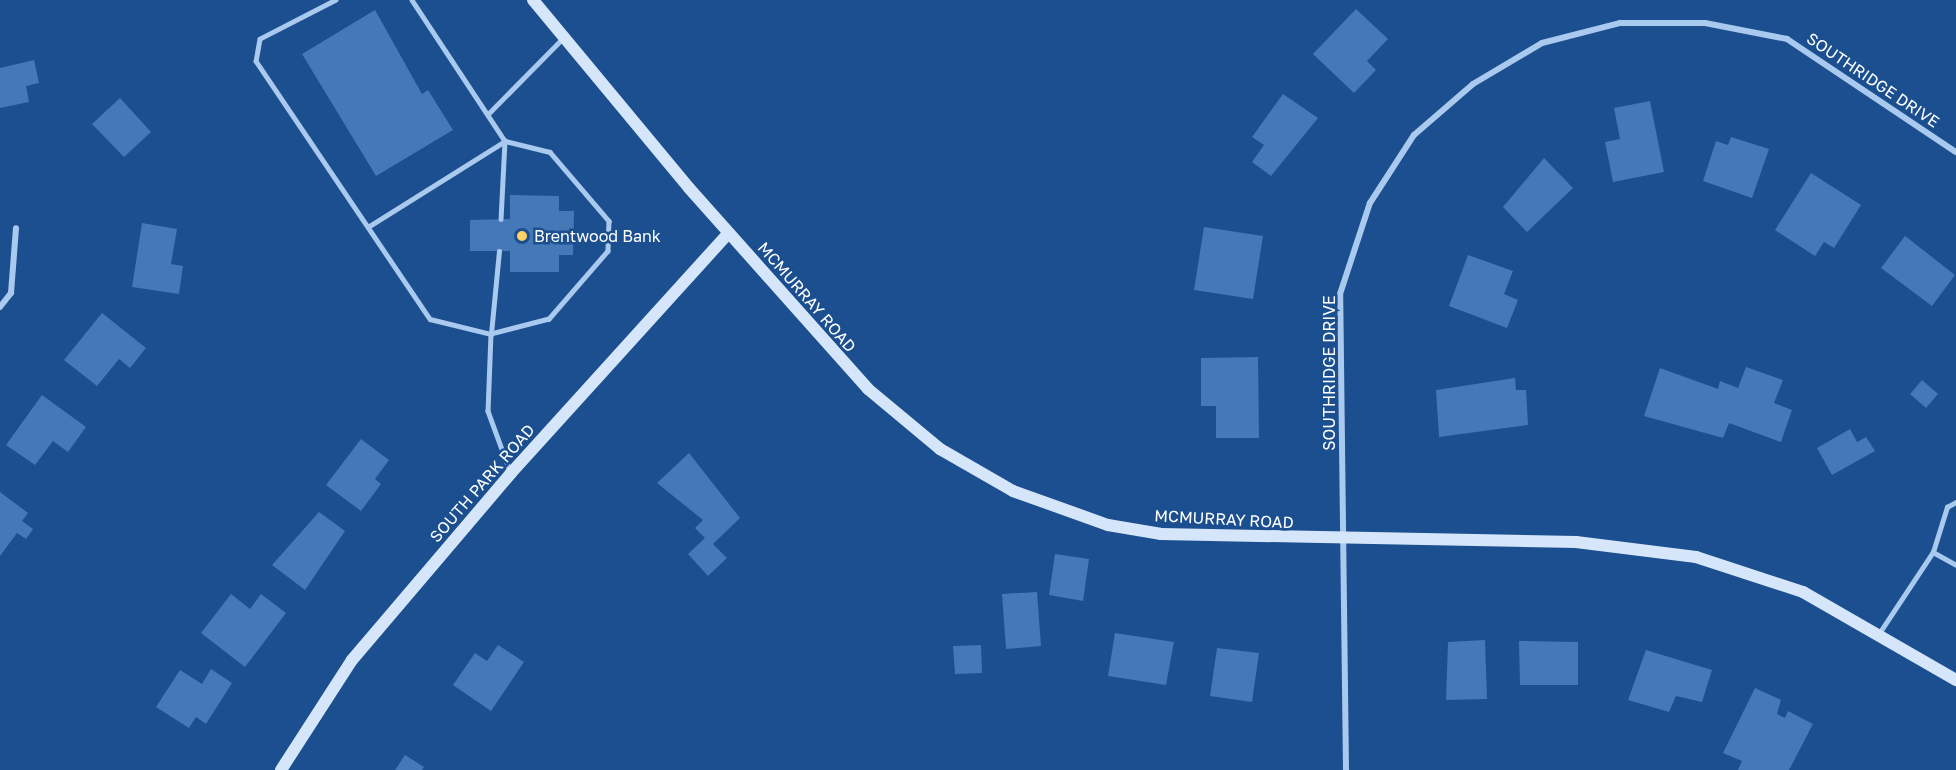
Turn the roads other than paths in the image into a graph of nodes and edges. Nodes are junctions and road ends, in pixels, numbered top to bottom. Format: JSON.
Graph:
{"nodes":[{"id":1,"x":336,"y":0,"type":"edge"},
{"id":2,"x":412,"y":0,"type":"edge"},
{"id":3,"x":533,"y":0,"type":"edge"},
{"id":4,"x":564,"y":37,"type":"junction"},
{"id":5,"x":488,"y":114,"type":"junction"},
{"id":6,"x":505,"y":141,"type":"junction"},
{"id":7,"x":1956,"y":152,"type":"edge"},
{"id":8,"x":501,"y":219,"type":"dead end"},
{"id":9,"x":368,"y":227,"type":"junction"},
{"id":10,"x":16,"y":228,"type":"dead end"},
{"id":11,"x":729,"y":234,"type":"junction"},
{"id":12,"x":499,"y":251,"type":"dead end"},
{"id":13,"x":0,"y":307,"type":"edge"},
{"id":14,"x":491,"y":334,"type":"junction"},
{"id":15,"x":511,"y":473,"type":"junction"},
{"id":16,"x":1956,"y":502,"type":"edge"},
{"id":17,"x":1345,"y":541,"type":"junction"},
{"id":18,"x":1933,"y":552,"type":"junction"},
{"id":19,"x":1956,"y":565,"type":"edge"},
{"id":20,"x":1880,"y":632,"type":"junction"},
{"id":21,"x":1956,"y":680,"type":"edge"},
{"id":22,"x":281,"y":770,"type":"edge"},
{"id":23,"x":1346,"y":770,"type":"edge"}],
"edges":[{"from":1,"to":9,"type":"lane"},
{"from":2,"to":5,"type":"lane"},
{"from":3,"to":4,"type":"main road","name":"MCMURRAY ROAD"},
{"from":4,"to":5,"type":"lane"},
{"from":4,"to":11,"type":"main road","name":"MCMURRAY ROAD"},
{"from":5,"to":6,"type":"lane"},
{"from":6,"to":8,"type":"lane"},
{"from":6,"to":9,"type":"lane"},
{"from":6,"to":14,"type":"lane"},
{"from":7,"to":17,"type":"street","name":"SOUTHRIDGE DRIVE"},
{"from":9,"to":14,"type":"lane"},
{"from":10,"to":13,"type":"street"},
{"from":11,"to":15,"type":"main road","name":"SOUTH PARK ROAD"},
{"from":11,"to":17,"type":"main road","name":"MCMURRAY ROAD"},
{"from":12,"to":14,"type":"lane"},
{"from":14,"to":15,"type":"lane"},
{"from":15,"to":22,"type":"main road","name":"SOUTH PARK ROAD"},
{"from":16,"to":18,"type":"lane"},
{"from":17,"to":20,"type":"main road","name":"MCMURRAY ROAD"},
{"from":17,"to":23,"type":"street","name":"SOUTHRIDGE DRIVE"},
{"from":18,"to":19,"type":"lane"},
{"from":18,"to":20,"type":"lane"},
{"from":20,"to":21,"type":"main road","name":"MCMURRAY ROAD"}]}
